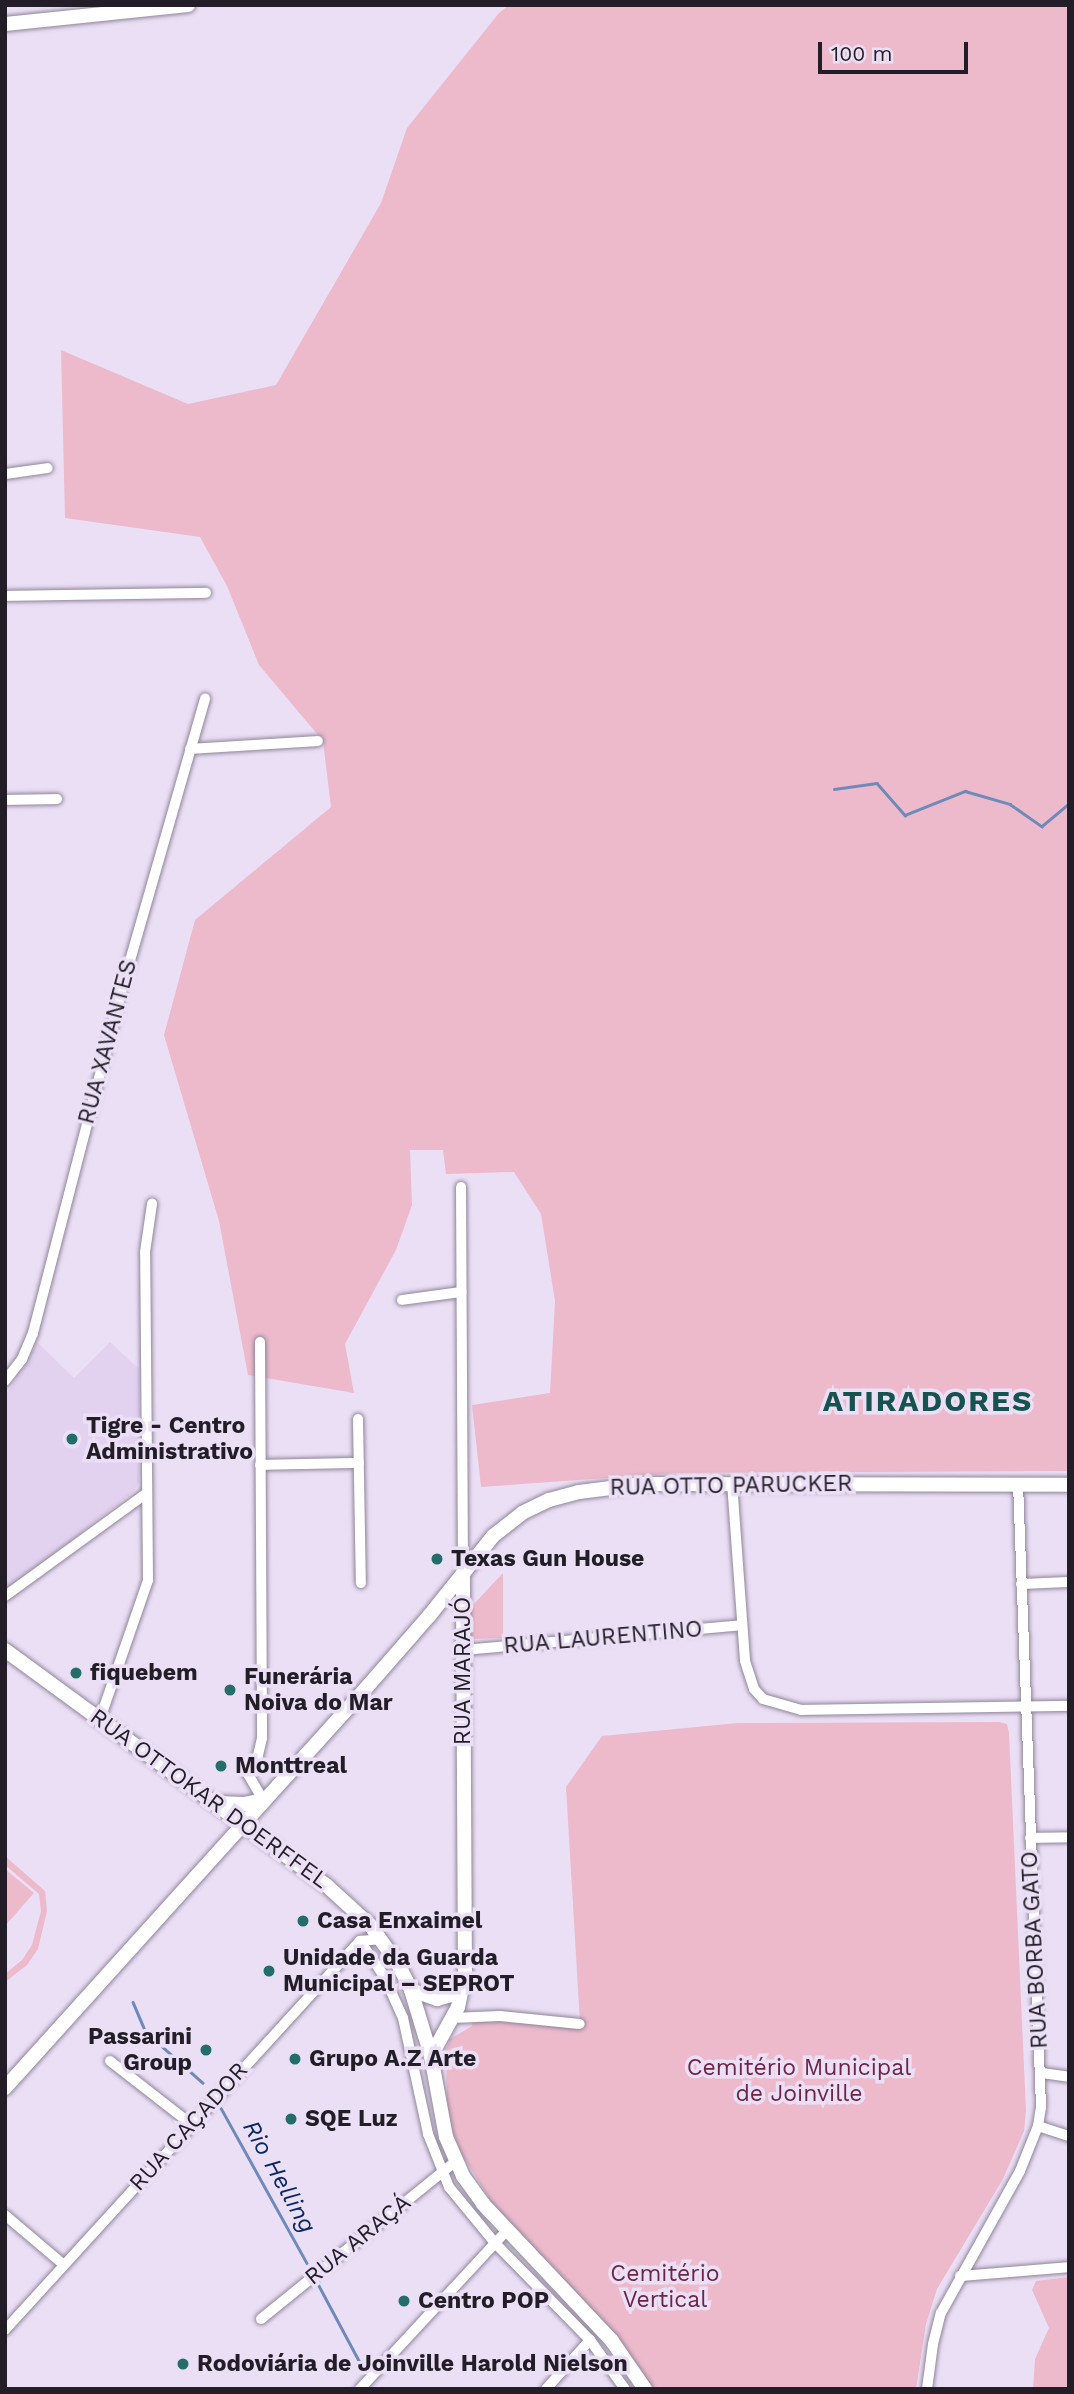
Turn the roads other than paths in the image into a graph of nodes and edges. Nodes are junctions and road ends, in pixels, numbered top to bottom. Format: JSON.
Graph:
{"nodes":[{"id":1,"x":188,"y":5,"type":"edge"},
{"id":2,"x":5,"y":24,"type":"edge"},
{"id":3,"x":48,"y":468,"type":"dead end"},
{"id":4,"x":5,"y":474,"type":"edge"},
{"id":5,"x":206,"y":593,"type":"dead end"},
{"id":6,"x":5,"y":596,"type":"edge"},
{"id":7,"x":205,"y":699,"type":"dead end"},
{"id":8,"x":318,"y":741,"type":"dead end"},
{"id":9,"x":190,"y":749,"type":"junction"},
{"id":10,"x":57,"y":799,"type":"dead end"},
{"id":11,"x":5,"y":800,"type":"edge"},
{"id":12,"x":461,"y":1187,"type":"dead end"},
{"id":13,"x":152,"y":1204,"type":"dead end"},
{"id":14,"x":461,"y":1292,"type":"junction"},
{"id":15,"x":402,"y":1300,"type":"dead end"},
{"id":16,"x":260,"y":1342,"type":"dead end"},
{"id":17,"x":5,"y":1381,"type":"edge"},
{"id":18,"x":358,"y":1419,"type":"dead end"},
{"id":19,"x":359,"y":1463,"type":"junction"},
{"id":20,"x":260,"y":1465,"type":"junction"},
{"id":21,"x":732,"y":1483,"type":"junction"},
{"id":22,"x":1018,"y":1485,"type":"junction"},
{"id":23,"x":1069,"y":1485,"type":"edge"},
{"id":24,"x":147,"y":1493,"type":"junction"},
{"id":25,"x":463,"y":1573,"type":"junction"},
{"id":26,"x":361,"y":1583,"type":"dead end"},
{"id":27,"x":1069,"y":1583,"type":"edge"},
{"id":28,"x":1021,"y":1584,"type":"junction"},
{"id":29,"x":5,"y":1596,"type":"edge"},
{"id":30,"x":429,"y":1616,"type":"junction"},
{"id":31,"x":742,"y":1625,"type":"junction"},
{"id":32,"x":463,"y":1626,"type":"junction"},
{"id":33,"x":5,"y":1650,"type":"edge"},
{"id":34,"x":463,"y":1650,"type":"junction"},
{"id":35,"x":1069,"y":1706,"type":"edge"},
{"id":36,"x":1025,"y":1707,"type":"junction"},
{"id":37,"x":100,"y":1719,"type":"junction"},
{"id":38,"x":263,"y":1800,"type":"junction"},
{"id":39,"x":216,"y":1803,"type":"junction"},
{"id":40,"x":243,"y":1822,"type":"junction"},
{"id":41,"x":1069,"y":1837,"type":"edge"},
{"id":42,"x":1030,"y":1838,"type":"junction"},
{"id":43,"x":382,"y":1939,"type":"junction"},
{"id":44,"x":360,"y":1941,"type":"junction"},
{"id":45,"x":464,"y":1987,"type":"junction"},
{"id":46,"x":411,"y":1990,"type":"junction"},
{"id":47,"x":452,"y":2018,"type":"junction"},
{"id":48,"x":580,"y":2024,"type":"dead end"},
{"id":49,"x":431,"y":2056,"type":"junction"},
{"id":50,"x":110,"y":2061,"type":"dead end"},
{"id":51,"x":1042,"y":2073,"type":"junction"},
{"id":52,"x":1069,"y":2077,"type":"edge"},
{"id":53,"x":5,"y":2088,"type":"edge"},
{"id":54,"x":191,"y":2124,"type":"junction"},
{"id":55,"x":1038,"y":2126,"type":"junction"},
{"id":56,"x":1069,"y":2136,"type":"edge"},
{"id":57,"x":455,"y":2162,"type":"junction"},
{"id":58,"x":441,"y":2172,"type":"junction"},
{"id":59,"x":5,"y":2215,"type":"edge"},
{"id":60,"x":507,"y":2230,"type":"junction"},
{"id":61,"x":495,"y":2243,"type":"junction"},
{"id":62,"x":64,"y":2265,"type":"junction"},
{"id":63,"x":1069,"y":2267,"type":"edge"},
{"id":64,"x":960,"y":2276,"type":"junction"},
{"id":65,"x":261,"y":2319,"type":"dead end"},
{"id":66,"x":5,"y":2330,"type":"edge"},
{"id":67,"x":590,"y":2340,"type":"junction"},
{"id":68,"x":360,"y":2389,"type":"edge"},
{"id":69,"x":545,"y":2389,"type":"edge"},
{"id":70,"x":625,"y":2389,"type":"edge"},
{"id":71,"x":645,"y":2389,"type":"edge"},
{"id":72,"x":927,"y":2389,"type":"edge"}],
"edges":[{"from":1,"to":2,"type":"main road"},
{"from":3,"to":4,"type":"street"},
{"from":5,"to":6,"type":"street"},
{"from":7,"to":9,"type":"street","name":"RUA XAVANTES"},
{"from":8,"to":9,"type":"street"},
{"from":9,"to":17,"type":"street","name":"RUA XAVANTES"},
{"from":10,"to":11,"type":"street"},
{"from":12,"to":14,"type":"street","name":"RUA MARAJÓ"},
{"from":13,"to":24,"type":"street"},
{"from":14,"to":15,"type":"street"},
{"from":14,"to":25,"type":"street","name":"RUA MARAJÓ"},
{"from":16,"to":20,"type":"street"},
{"from":18,"to":19,"type":"street"},
{"from":19,"to":20,"type":"street"},
{"from":19,"to":26,"type":"street"},
{"from":20,"to":38,"type":"street"},
{"from":21,"to":22,"type":"main road","name":"RUA OTTO PARUCKER"},
{"from":21,"to":25,"type":"main road","name":"RUA OTTO PARUCKER"},
{"from":21,"to":31,"type":"street"},
{"from":22,"to":23,"type":"main road","name":"RUA OTTO PARUCKER"},
{"from":22,"to":28,"type":"street","name":"RUA BORBA GATO"},
{"from":24,"to":29,"type":"street"},
{"from":24,"to":37,"type":"street"},
{"from":25,"to":30,"type":"main road","name":"RUA OTTO PARUCKER"},
{"from":25,"to":32,"type":"main road","name":"RUA MARAJÓ"},
{"from":27,"to":28,"type":"street"},
{"from":28,"to":36,"type":"street","name":"RUA BORBA GATO"},
{"from":30,"to":32,"type":"main road"},
{"from":30,"to":38,"type":"main road","name":"RUA OTTO PARUCKER"},
{"from":31,"to":34,"type":"street","name":"RUA LAURENTINO"},
{"from":31,"to":36,"type":"street"},
{"from":32,"to":34,"type":"main road","name":"RUA MARAJÓ"},
{"from":33,"to":37,"type":"main road","name":"RUA OTTOKAR DOERFFEL"},
{"from":34,"to":45,"type":"main road","name":"RUA MARAJÓ"},
{"from":35,"to":36,"type":"street"},
{"from":36,"to":42,"type":"street","name":"RUA BORBA GATO"},
{"from":37,"to":39,"type":"main road","name":"RUA OTTOKAR DOERFFEL"},
{"from":38,"to":39,"type":"main road"},
{"from":38,"to":40,"type":"main road","name":"RUA OTTO PARUCKER"},
{"from":39,"to":40,"type":"main road","name":"RUA OTTOKAR DOERFFEL"},
{"from":40,"to":43,"type":"main road","name":"RUA OTTOKAR DOERFFEL"},
{"from":40,"to":53,"type":"main road","name":"RUA OTTO PARUCKER"},
{"from":41,"to":42,"type":"street"},
{"from":42,"to":51,"type":"street","name":"RUA BORBA GATO"},
{"from":43,"to":44,"type":"street"},
{"from":43,"to":46,"type":"main road","name":"RUA OTTOKAR DOERFFEL"},
{"from":44,"to":54,"type":"street","name":"RUA CAÇADOR"},
{"from":44,"to":58,"type":"street"},
{"from":45,"to":46,"type":"main road"},
{"from":45,"to":47,"type":"main road","name":"RUA MARAJÓ"},
{"from":46,"to":49,"type":"main road","name":"RUA OTTOKAR DOERFFEL"},
{"from":47,"to":48,"type":"street"},
{"from":47,"to":49,"type":"main road","name":"RUA MARAJÓ"},
{"from":49,"to":57,"type":"main road","name":"RUA OTTOKAR DOERFFEL"},
{"from":50,"to":54,"type":"street"},
{"from":51,"to":52,"type":"street"},
{"from":51,"to":55,"type":"street","name":"RUA BORBA GATO"},
{"from":54,"to":62,"type":"street","name":"RUA CAÇADOR"},
{"from":55,"to":56,"type":"street"},
{"from":55,"to":64,"type":"street","name":"RUA BORBA GATO"},
{"from":57,"to":58,"type":"street","name":"RUA ARAÇÁ"},
{"from":57,"to":60,"type":"main road","name":"RUA OTTOKAR DOERFFEL"},
{"from":58,"to":61,"type":"street"},
{"from":58,"to":65,"type":"street","name":"RUA ARAÇÁ"},
{"from":59,"to":62,"type":"street"},
{"from":60,"to":61,"type":"street"},
{"from":60,"to":71,"type":"main road","name":"RUA OTTOKAR DOERFFEL"},
{"from":61,"to":67,"type":"street"},
{"from":61,"to":68,"type":"street"},
{"from":62,"to":66,"type":"street","name":"RUA CAÇADOR"},
{"from":63,"to":64,"type":"street"},
{"from":64,"to":72,"type":"street","name":"RUA BORBA GATO"},
{"from":67,"to":69,"type":"street"},
{"from":67,"to":70,"type":"street"}]}
